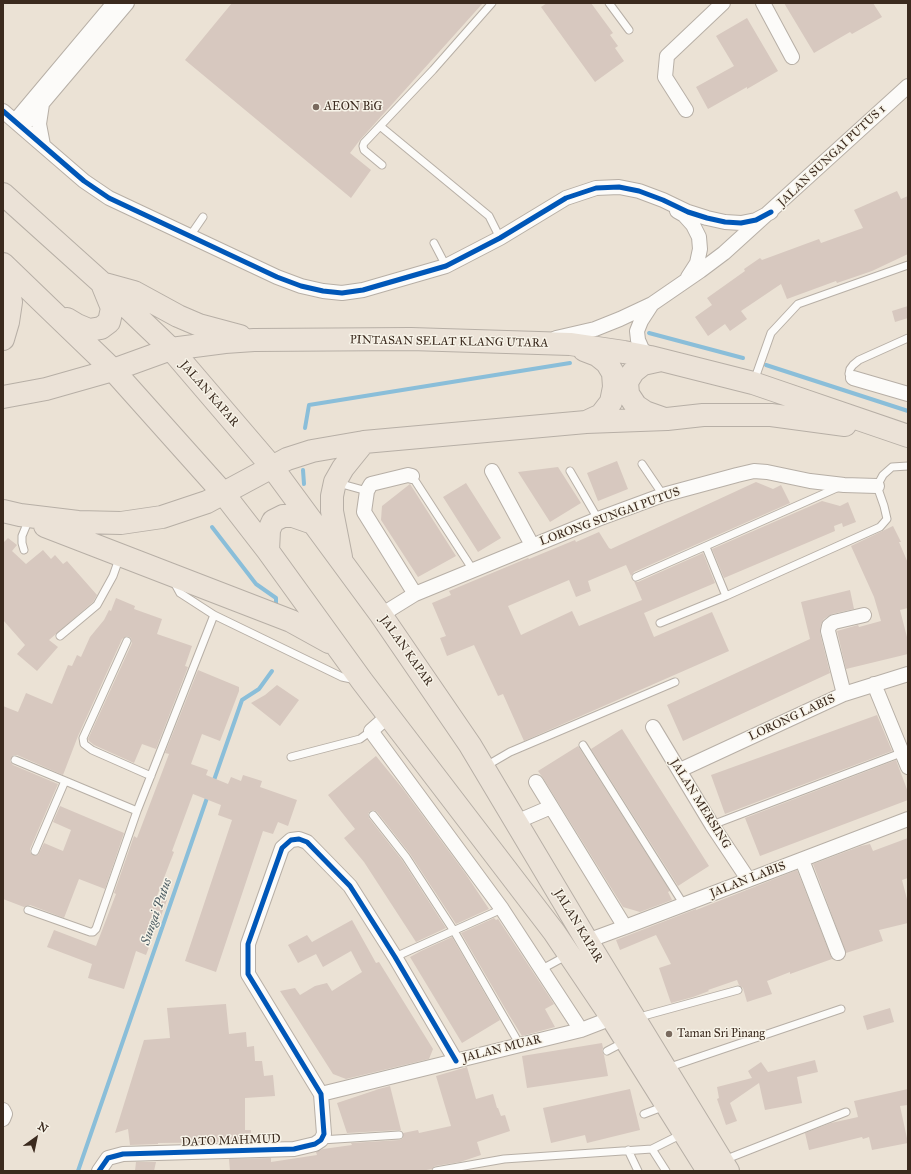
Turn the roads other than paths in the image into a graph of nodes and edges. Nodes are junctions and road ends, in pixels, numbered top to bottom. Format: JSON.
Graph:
{"nodes":[{"id":1,"x":114,"y":3,"type":"edge"},
{"id":2,"x":127,"y":3,"type":"edge"},
{"id":3,"x":492,"y":3,"type":"edge"},
{"id":4,"x":609,"y":3,"type":"edge"},
{"id":5,"x":723,"y":3,"type":"edge"},
{"id":6,"x":763,"y":3,"type":"edge"},
{"id":7,"x":629,"y":30,"type":"dead end"},
{"id":8,"x":792,"y":57,"type":"dead end"},
{"id":9,"x":908,"y":86,"type":"edge"},
{"id":10,"x":37,"y":102,"type":"junction"},
{"id":11,"x":3,"y":104,"type":"edge"},
{"id":12,"x":686,"y":110,"type":"dead end"},
{"id":13,"x":3,"y":111,"type":"edge"},
{"id":14,"x":18,"y":124,"type":"junction"},
{"id":15,"x":380,"y":126,"type":"junction"},
{"id":16,"x":43,"y":145,"type":"junction"},
{"id":17,"x":382,"y":165,"type":"dead end"},
{"id":18,"x":3,"y":194,"type":"edge"},
{"id":19,"x":662,"y":200,"type":"junction"},
{"id":20,"x":771,"y":212,"type":"junction"},
{"id":21,"x":203,"y":217,"type":"dead end"},
{"id":22,"x":190,"y":236,"type":"junction"},
{"id":23,"x":500,"y":238,"type":"junction"},
{"id":24,"x":434,"y":243,"type":"dead end"},
{"id":25,"x":3,"y":264,"type":"edge"},
{"id":26,"x":908,"y":265,"type":"edge"},
{"id":27,"x":446,"y":266,"type":"junction"},
{"id":28,"x":3,"y":270,"type":"edge"},
{"id":29,"x":102,"y":283,"type":"junction"},
{"id":30,"x":683,"y":283,"type":"junction"},
{"id":31,"x":652,"y":304,"type":"junction"},
{"id":32,"x":48,"y":306,"type":"junction"},
{"id":33,"x":908,"y":338,"type":"edge"},
{"id":34,"x":3,"y":339,"type":"edge"},
{"id":35,"x":254,"y":340,"type":"junction"},
{"id":36,"x":534,"y":343,"type":"junction"},
{"id":37,"x":570,"y":344,"type":"junction"},
{"id":38,"x":172,"y":349,"type":"junction"},
{"id":39,"x":655,"y":359,"type":"junction"},
{"id":40,"x":113,"y":370,"type":"junction"},
{"id":41,"x":853,"y":378,"type":"joint"},
{"id":42,"x":753,"y":383,"type":"junction"},
{"id":43,"x":908,"y":394,"type":"edge"},
{"id":44,"x":3,"y":397,"type":"edge"},
{"id":45,"x":667,"y":419,"type":"junction"},
{"id":46,"x":586,"y":422,"type":"junction"},
{"id":47,"x":899,"y":433,"type":"edge"},
{"id":48,"x":364,"y":442,"type":"junction"},
{"id":49,"x":642,"y":464,"type":"dead end"},
{"id":50,"x":908,"y":466,"type":"edge"},
{"id":51,"x":272,"y":467,"type":"junction"},
{"id":52,"x":492,"y":471,"type":"dead end"},
{"id":53,"x":570,"y":471,"type":"dead end"},
{"id":54,"x":412,"y":476,"type":"joint"},
{"id":55,"x":335,"y":482,"type":"junction"},
{"id":56,"x":844,"y":485,"type":"junction"},
{"id":57,"x":877,"y":486,"type":"junction"},
{"id":58,"x":367,"y":491,"type":"junction"},
{"id":59,"x":223,"y":493,"type":"junction"},
{"id":60,"x":663,"y":495,"type":"junction"},
{"id":61,"x":17,"y":515,"type":"edge"},
{"id":62,"x":598,"y":519,"type":"junction"},
{"id":63,"x":313,"y":523,"type":"junction"},
{"id":64,"x":532,"y":545,"type":"junction"},
{"id":65,"x":706,"y":547,"type":"junction"},
{"id":66,"x":24,"y":550,"type":"dead end"},
{"id":67,"x":268,"y":551,"type":"junction"},
{"id":68,"x":120,"y":555,"type":"junction"},
{"id":69,"x":342,"y":562,"type":"junction"},
{"id":70,"x":473,"y":570,"type":"junction"},
{"id":71,"x":170,"y":575,"type":"junction"},
{"id":72,"x":636,"y":577,"type":"dead end"},
{"id":73,"x":414,"y":594,"type":"junction"},
{"id":74,"x":726,"y":596,"type":"junction"},
{"id":75,"x":214,"y":615,"type":"junction"},
{"id":76,"x":381,"y":615,"type":"junction"},
{"id":77,"x":864,"y":615,"type":"dead end"},
{"id":78,"x":660,"y":623,"type":"dead end"},
{"id":79,"x":60,"y":636,"type":"dead end"},
{"id":80,"x":127,"y":641,"type":"dead end"},
{"id":81,"x":335,"y":646,"type":"junction"},
{"id":82,"x":908,"y":674,"type":"edge"},
{"id":83,"x":362,"y":682,"type":"junction"},
{"id":84,"x":675,"y":682,"type":"dead end"},
{"id":85,"x":874,"y":684,"type":"junction"},
{"id":86,"x":844,"y":694,"type":"junction"},
{"id":87,"x":388,"y":716,"type":"junction"},
{"id":88,"x":653,"y":728,"type":"dead end"},
{"id":89,"x":371,"y":731,"type":"junction"},
{"id":90,"x":583,"y":745,"type":"dead end"},
{"id":91,"x":901,"y":753,"type":"junction"},
{"id":92,"x":292,"y":757,"type":"dead end"},
{"id":93,"x":15,"y":760,"type":"dead end"},
{"id":94,"x":484,"y":767,"type":"junction"},
{"id":95,"x":908,"y":767,"type":"edge"},
{"id":96,"x":680,"y":770,"type":"junction"},
{"id":97,"x":151,"y":776,"type":"junction"},
{"id":98,"x":65,"y":780,"type":"junction"},
{"id":99,"x":536,"y":782,"type":"dead end"},
{"id":100,"x":552,"y":807,"type":"junction"},
{"id":101,"x":137,"y":811,"type":"junction"},
{"id":102,"x":373,"y":815,"type":"dead end"},
{"id":103,"x":908,"y":819,"type":"edge"},
{"id":104,"x":516,"y":822,"type":"junction"},
{"id":105,"x":712,"y":825,"type":"junction"},
{"id":106,"x":35,"y":851,"type":"dead end"},
{"id":107,"x":802,"y":860,"type":"junction"},
{"id":108,"x":748,"y":879,"type":"junction"},
{"id":109,"x":684,"y":905,"type":"junction"},
{"id":110,"x":502,"y":909,"type":"junction"},
{"id":111,"x":28,"y":910,"type":"dead end"},
{"id":112,"x":625,"y":927,"type":"junction"},
{"id":113,"x":454,"y":931,"type":"junction"},
{"id":114,"x":586,"y":941,"type":"junction"},
{"id":115,"x":838,"y":952,"type":"dead end"},
{"id":116,"x":569,"y":954,"type":"junction"},
{"id":117,"x":395,"y":957,"type":"junction"},
{"id":118,"x":542,"y":969,"type":"junction"},
{"id":119,"x":738,"y":990,"type":"dead end"},
{"id":120,"x":841,"y":1009,"type":"dead end"},
{"id":121,"x":612,"y":1018,"type":"junction"},
{"id":122,"x":634,"y":1019,"type":"junction"},
{"id":123,"x":581,"y":1030,"type":"junction"},
{"id":124,"x":627,"y":1041,"type":"junction"},
{"id":125,"x":520,"y":1045,"type":"junction"},
{"id":126,"x":607,"y":1051,"type":"dead end"},
{"id":127,"x":456,"y":1061,"type":"junction"},
{"id":128,"x":664,"y":1068,"type":"junction"},
{"id":129,"x":321,"y":1094,"type":"junction"},
{"id":130,"x":668,"y":1105,"type":"junction"},
{"id":131,"x":3,"y":1110,"type":"edge"},
{"id":132,"x":846,"y":1112,"type":"dead end"},
{"id":133,"x":644,"y":1114,"type":"dead end"},
{"id":134,"x":3,"y":1119,"type":"edge"},
{"id":135,"x":685,"y":1132,"type":"junction"},
{"id":136,"x":399,"y":1135,"type":"dead end"},
{"id":137,"x":320,"y":1140,"type":"junction"},
{"id":138,"x":652,"y":1149,"type":"junction"},
{"id":139,"x":628,"y":1150,"type":"junction"},
{"id":140,"x":719,"y":1168,"type":"edge"},
{"id":141,"x":99,"y":1171,"type":"edge"},
{"id":142,"x":436,"y":1171,"type":"edge"},
{"id":143,"x":638,"y":1171,"type":"edge"},
{"id":144,"x":666,"y":1171,"type":"edge"}],
"edges":[{"from":1,"to":10,"type":"street"},
{"from":2,"to":10,"type":"street"},
{"from":3,"to":15,"type":"lane"},
{"from":4,"to":7,"type":"lane"},
{"from":5,"to":12,"type":"street"},
{"from":6,"to":8,"type":"street"},
{"from":9,"to":20,"type":"street","name":"JALAN SUNGAI PUTUS 1"},
{"from":10,"to":11,"type":"street"},
{"from":10,"to":14,"type":"street"},
{"from":10,"to":16,"type":"street"},
{"from":13,"to":14,"type":"street"},
{"from":14,"to":16,"type":"street"},
{"from":15,"to":17,"type":"lane"},
{"from":15,"to":23,"type":"lane"},
{"from":16,"to":22,"type":"street"},
{"from":18,"to":29,"type":"highway","name":"JALAN KAPAR"},
{"from":19,"to":20,"type":"street"},
{"from":19,"to":23,"type":"street"},
{"from":19,"to":30,"type":"street"},
{"from":20,"to":30,"type":"street","name":"JALAN SUNGAI PUTUS 1"},
{"from":21,"to":22,"type":"lane"},
{"from":22,"to":27,"type":"street"},
{"from":23,"to":27,"type":"street"},
{"from":24,"to":27,"type":"lane"},
{"from":25,"to":32,"type":"highway","name":"JALAN KAPAR"},
{"from":26,"to":42,"type":"lane"},
{"from":28,"to":34,"type":"highway"},
{"from":29,"to":32,"type":"highway"},
{"from":29,"to":35,"type":"highway"},
{"from":29,"to":38,"type":"highway","name":"JALAN KAPAR"},
{"from":30,"to":31,"type":"street","name":"JALAN SUNGAI PUTUS 1"},
{"from":31,"to":36,"type":"street"},
{"from":31,"to":39,"type":"street","name":"JALAN SUNGAI PUTUS 1"},
{"from":32,"to":40,"type":"highway","name":"JALAN KAPAR"},
{"from":33,"to":41,"type":"lane"},
{"from":35,"to":36,"type":"highway","name":"PINTASAN SELAT KLANG UTARA"},
{"from":35,"to":38,"type":"highway","name":"PINTASAN SELAT KLANG UTARA"},
{"from":36,"to":37,"type":"highway","name":"PINTASAN SELAT KLANG UTARA"},
{"from":37,"to":39,"type":"highway","name":"PINTASAN SELAT KLANG UTARA"},
{"from":37,"to":46,"type":"highway"},
{"from":38,"to":40,"type":"highway","name":"PINTASAN SELAT KLANG UTARA"},
{"from":38,"to":51,"type":"highway","name":"JALAN KAPAR"},
{"from":39,"to":42,"type":"highway","name":"PINTASAN SELAT KLANG UTARA"},
{"from":39,"to":45,"type":"highway"},
{"from":40,"to":44,"type":"highway","name":"PINTASAN SELAT KLANG UTARA"},
{"from":40,"to":59,"type":"highway","name":"JALAN KAPAR"},
{"from":41,"to":43,"type":"street"},
{"from":42,"to":47,"type":"highway","name":"PINTASAN SELAT KLANG UTARA"},
{"from":45,"to":46,"type":"highway","name":"PINTASAN SELAT KLANG UTARA"},
{"from":45,"to":47,"type":"highway","name":"PINTASAN SELAT KLANG UTARA"},
{"from":46,"to":48,"type":"highway","name":"PINTASAN SELAT KLANG UTARA"},
{"from":48,"to":51,"type":"highway","name":"PINTASAN SELAT KLANG UTARA"},
{"from":48,"to":55,"type":"highway"},
{"from":49,"to":60,"type":"lane"},
{"from":50,"to":57,"type":"lane"},
{"from":51,"to":59,"type":"highway","name":"PINTASAN SELAT KLANG UTARA"},
{"from":51,"to":63,"type":"highway","name":"JALAN KAPAR"},
{"from":52,"to":64,"type":"street"},
{"from":53,"to":62,"type":"lane"},
{"from":54,"to":58,"type":"street"},
{"from":54,"to":70,"type":"lane"},
{"from":55,"to":58,"type":"lane"},
{"from":55,"to":69,"type":"highway"},
{"from":56,"to":57,"type":"street","name":"LORONG SUNGAI PUTUS"},
{"from":56,"to":60,"type":"street","name":"LORONG SUNGAI PUTUS"},
{"from":56,"to":65,"type":"lane"},
{"from":57,"to":74,"type":"lane"},
{"from":58,"to":73,"type":"street"},
{"from":59,"to":61,"type":"highway","name":"PINTASAN SELAT KLANG UTARA"},
{"from":59,"to":67,"type":"highway","name":"JALAN KAPAR"},
{"from":60,"to":62,"type":"street","name":"LORONG SUNGAI PUTUS"},
{"from":61,"to":66,"type":"lane"},
{"from":61,"to":68,"type":"highway"},
{"from":62,"to":64,"type":"street","name":"LORONG SUNGAI PUTUS"},
{"from":63,"to":67,"type":"highway"},
{"from":63,"to":69,"type":"highway","name":"JALAN KAPAR"},
{"from":64,"to":70,"type":"street","name":"LORONG SUNGAI PUTUS"},
{"from":65,"to":72,"type":"lane"},
{"from":65,"to":74,"type":"lane"},
{"from":67,"to":81,"type":"highway","name":"JALAN KAPAR"},
{"from":68,"to":71,"type":"highway"},
{"from":68,"to":79,"type":"lane"},
{"from":69,"to":76,"type":"highway","name":"JALAN KAPAR"},
{"from":70,"to":73,"type":"street","name":"LORONG SUNGAI PUTUS"},
{"from":71,"to":75,"type":"lane"},
{"from":71,"to":81,"type":"highway"},
{"from":73,"to":76,"type":"street","name":"LORONG SUNGAI PUTUS"},
{"from":74,"to":78,"type":"lane"},
{"from":75,"to":83,"type":"lane"},
{"from":75,"to":97,"type":"lane"},
{"from":76,"to":94,"type":"highway","name":"JALAN KAPAR"},
{"from":77,"to":86,"type":"street"},
{"from":80,"to":97,"type":"lane"},
{"from":81,"to":83,"type":"highway","name":"JALAN KAPAR"},
{"from":82,"to":85,"type":"street","name":"LORONG LABIS"},
{"from":83,"to":87,"type":"highway","name":"JALAN KAPAR"},
{"from":84,"to":94,"type":"lane"},
{"from":85,"to":86,"type":"street","name":"LORONG LABIS"},
{"from":85,"to":91,"type":"street"},
{"from":86,"to":96,"type":"street","name":"LORONG LABIS"},
{"from":87,"to":89,"type":"street"},
{"from":87,"to":116,"type":"highway","name":"JALAN KAPAR"},
{"from":88,"to":96,"type":"street","name":"JALAN MERSING"},
{"from":89,"to":92,"type":"lane"},
{"from":89,"to":110,"type":"street"},
{"from":90,"to":109,"type":"lane"},
{"from":91,"to":95,"type":"street"},
{"from":91,"to":105,"type":"lane"},
{"from":93,"to":98,"type":"lane"},
{"from":94,"to":104,"type":"highway","name":"JALAN KAPAR"},
{"from":96,"to":105,"type":"street","name":"JALAN MERSING"},
{"from":97,"to":101,"type":"lane"},
{"from":98,"to":101,"type":"lane"},
{"from":98,"to":106,"type":"lane"},
{"from":99,"to":100,"type":"street"},
{"from":100,"to":104,"type":"street"},
{"from":100,"to":112,"type":"street"},
{"from":101,"to":111,"type":"lane"},
{"from":102,"to":113,"type":"lane"},
{"from":103,"to":107,"type":"street","name":"JALAN LABIS"},
{"from":104,"to":114,"type":"highway","name":"JALAN KAPAR"},
{"from":105,"to":108,"type":"street","name":"JALAN MERSING"},
{"from":107,"to":108,"type":"street","name":"JALAN LABIS"},
{"from":107,"to":115,"type":"street"},
{"from":108,"to":109,"type":"street","name":"JALAN LABIS"},
{"from":109,"to":112,"type":"street","name":"JALAN LABIS"},
{"from":110,"to":113,"type":"lane"},
{"from":110,"to":118,"type":"street"},
{"from":112,"to":114,"type":"street","name":"JALAN LABIS"},
{"from":113,"to":117,"type":"lane"},
{"from":113,"to":125,"type":"lane"},
{"from":114,"to":122,"type":"highway","name":"JALAN KAPAR"},
{"from":116,"to":118,"type":"lane"},
{"from":116,"to":121,"type":"highway","name":"JALAN KAPAR"},
{"from":117,"to":127,"type":"street"},
{"from":117,"to":129,"type":"street"},
{"from":118,"to":123,"type":"street"},
{"from":119,"to":122,"type":"lane"},
{"from":120,"to":128,"type":"lane"},
{"from":121,"to":123,"type":"street","name":"JALAN MUAR"},
{"from":121,"to":124,"type":"highway","name":"JALAN KAPAR"},
{"from":122,"to":128,"type":"highway","name":"JALAN KAPAR"},
{"from":123,"to":125,"type":"street","name":"JALAN MUAR"},
{"from":124,"to":126,"type":"lane"},
{"from":124,"to":130,"type":"highway","name":"JALAN KAPAR"},
{"from":125,"to":127,"type":"street","name":"JALAN MUAR"},
{"from":127,"to":129,"type":"street","name":"JALAN MUAR"},
{"from":128,"to":140,"type":"highway","name":"JALAN KAPAR"},
{"from":129,"to":137,"type":"street"},
{"from":130,"to":133,"type":"lane"},
{"from":130,"to":135,"type":"highway","name":"JALAN KAPAR"},
{"from":131,"to":134,"type":"street"},
{"from":132,"to":140,"type":"lane"},
{"from":135,"to":138,"type":"lane"},
{"from":135,"to":140,"type":"highway","name":"JALAN KAPAR"},
{"from":136,"to":137,"type":"lane"},
{"from":137,"to":141,"type":"street","name":"DATO MAHMUD"},
{"from":138,"to":139,"type":"lane"},
{"from":138,"to":144,"type":"lane"},
{"from":139,"to":142,"type":"lane"},
{"from":139,"to":143,"type":"lane"}]}
